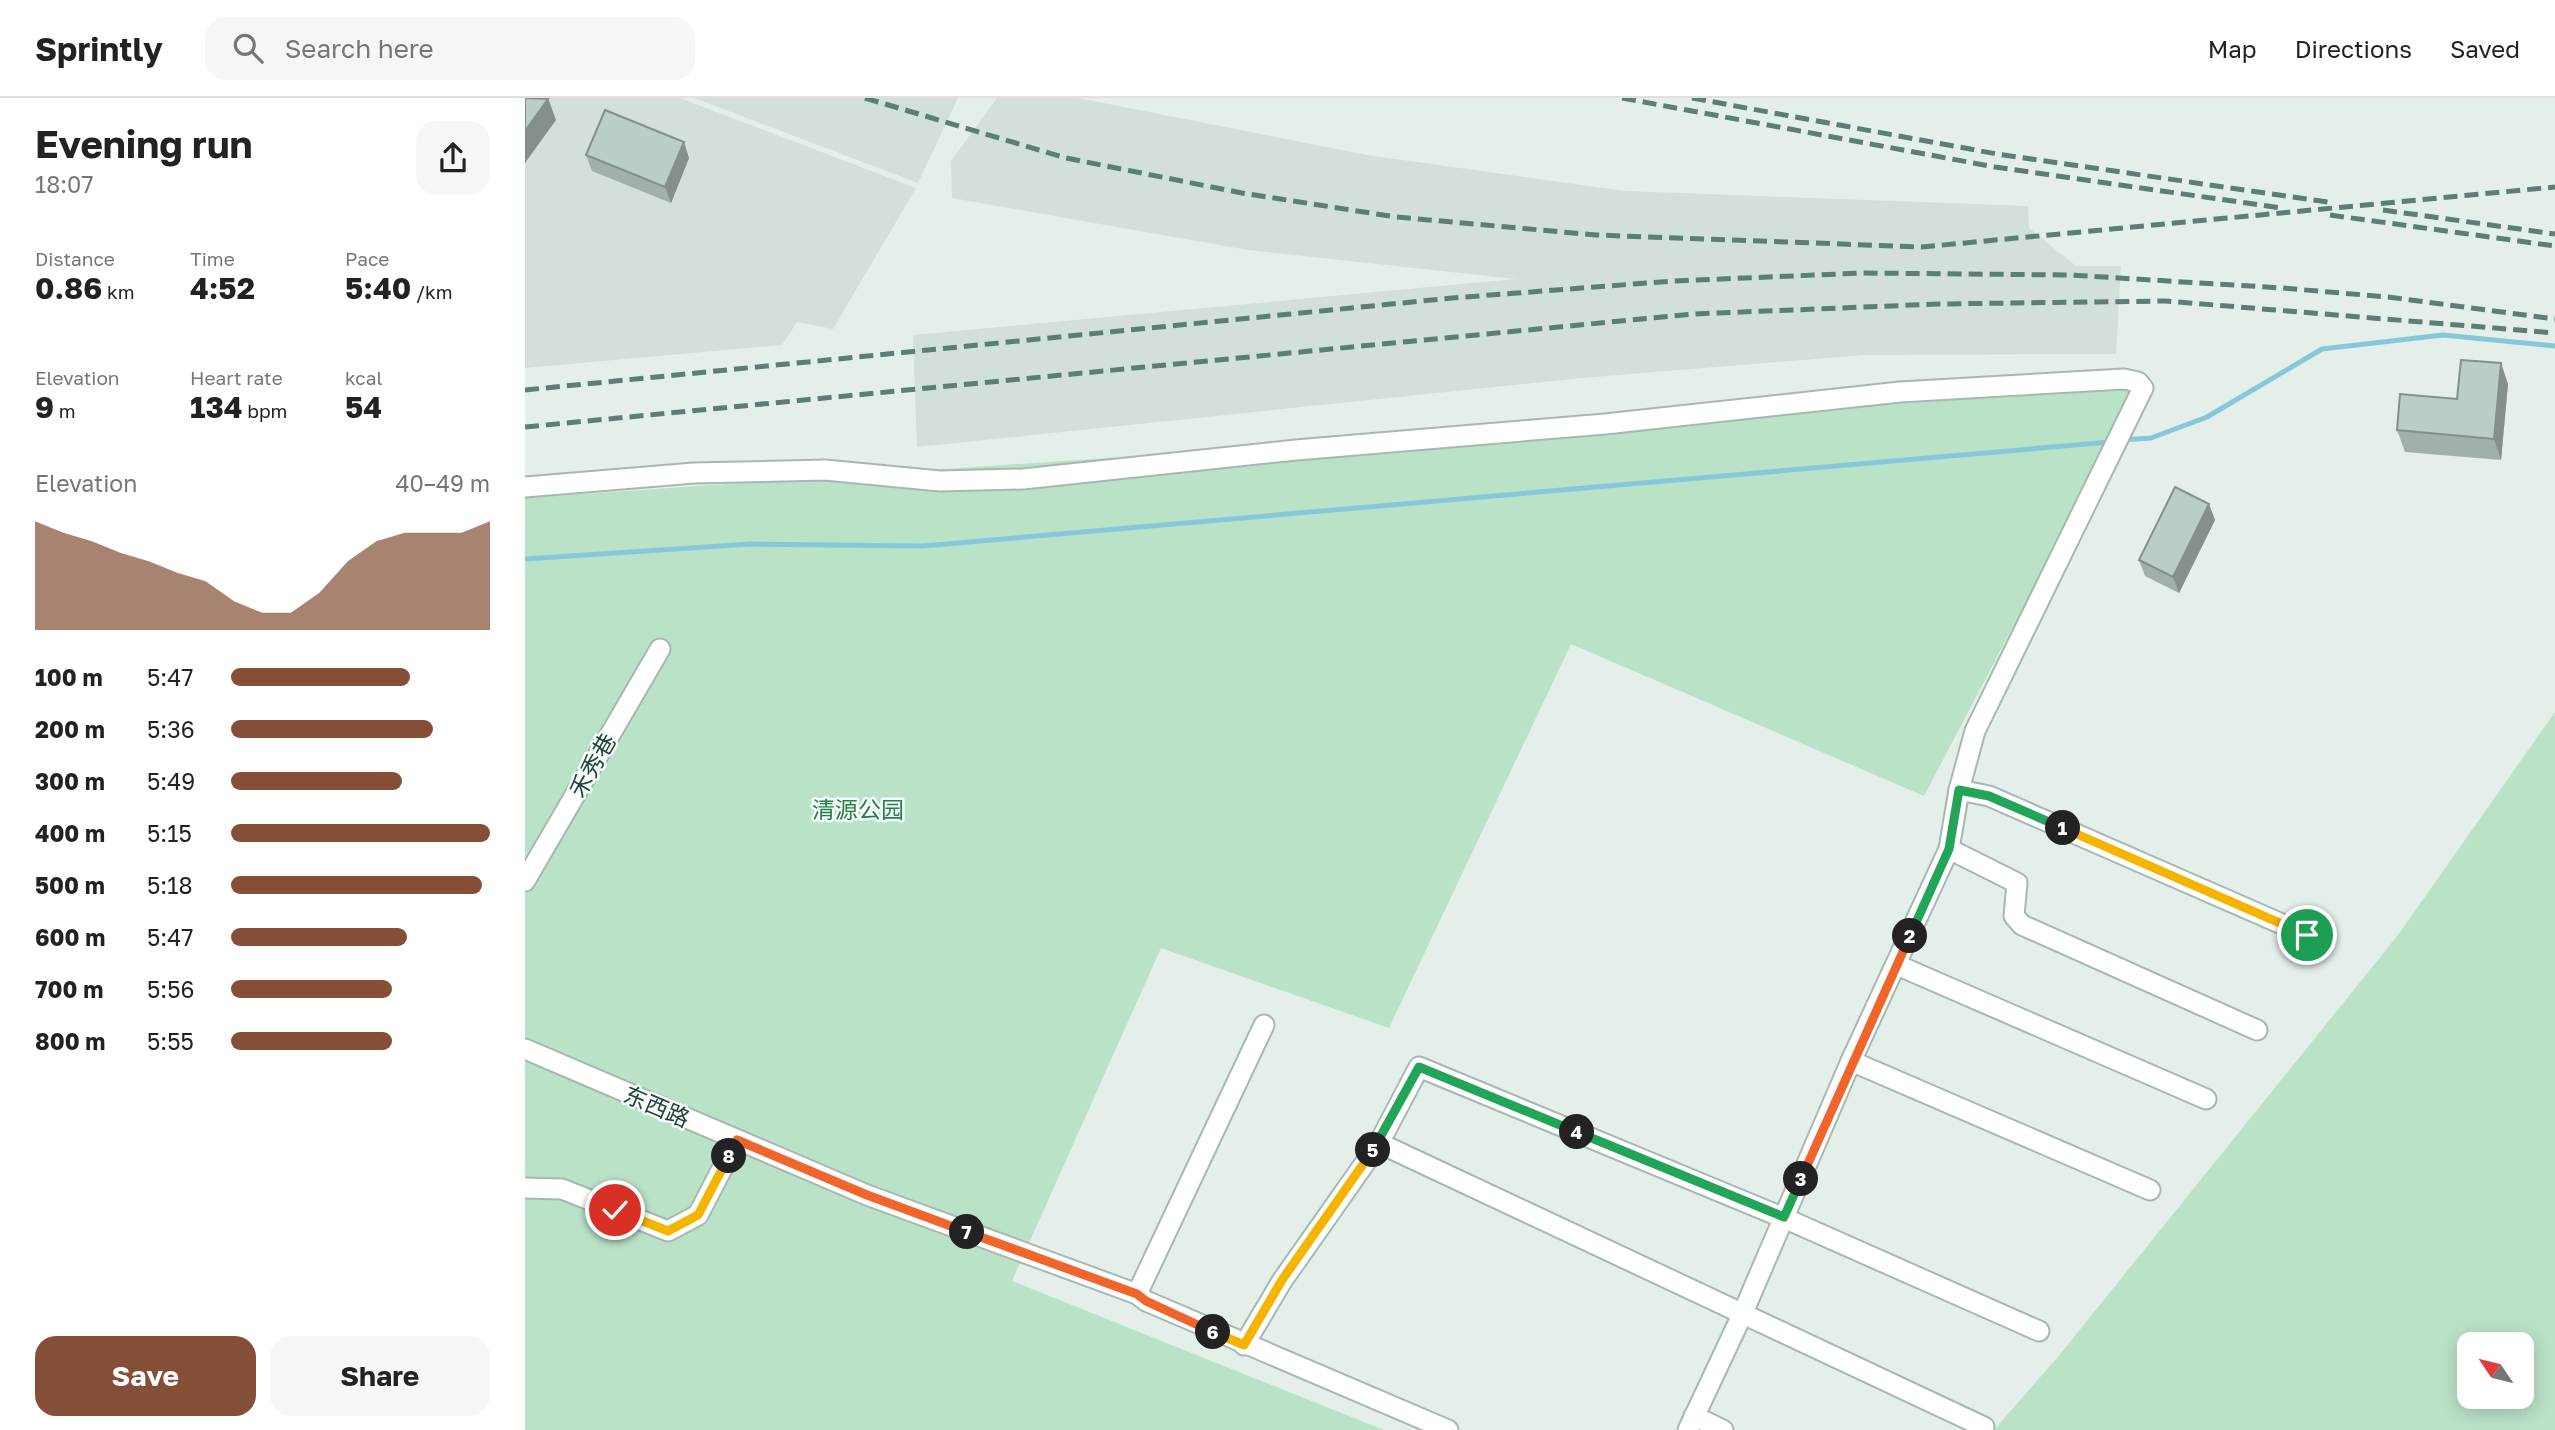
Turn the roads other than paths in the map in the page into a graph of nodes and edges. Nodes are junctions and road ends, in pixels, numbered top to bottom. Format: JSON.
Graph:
{"nodes":[{"id":1,"x":525,"y":487,"type":"edge"},
{"id":2,"x":660,"y":649,"type":"dead end"},
{"id":3,"x":1959,"y":790,"type":"junction"},
{"id":4,"x":1949,"y":849,"type":"junction"},
{"id":5,"x":525,"y":881,"type":"edge"},
{"id":6,"x":2307,"y":935,"type":"dead end"},
{"id":7,"x":1897,"y":965,"type":"junction"},
{"id":8,"x":1263,"y":1025,"type":"dead end"},
{"id":9,"x":2257,"y":1030,"type":"dead end"},
{"id":10,"x":525,"y":1049,"type":"edge"},
{"id":11,"x":1851,"y":1061,"type":"junction"},
{"id":12,"x":2206,"y":1099,"type":"dead end"},
{"id":13,"x":737,"y":1140,"type":"junction"},
{"id":14,"x":1378,"y":1143,"type":"junction"},
{"id":15,"x":525,"y":1188,"type":"edge"},
{"id":16,"x":2150,"y":1190,"type":"dead end"},
{"id":17,"x":1784,"y":1217,"type":"junction"},
{"id":18,"x":1137,"y":1294,"type":"junction"},
{"id":19,"x":1742,"y":1315,"type":"junction"},
{"id":20,"x":2039,"y":1331,"type":"dead end"},
{"id":21,"x":1244,"y":1345,"type":"junction"},
{"id":22,"x":1691,"y":1423,"type":"edge"},
{"id":23,"x":1984,"y":1427,"type":"dead end"},
{"id":24,"x":1448,"y":1430,"type":"edge"},
{"id":25,"x":1723,"y":1430,"type":"edge"}],
"edges":[{"from":1,"to":3,"type":"street"},
{"from":2,"to":5,"type":"street","name":"禾秀巷"},
{"from":3,"to":4,"type":"street"},
{"from":3,"to":6,"type":"street"},
{"from":4,"to":7,"type":"street"},
{"from":4,"to":9,"type":"street"},
{"from":7,"to":11,"type":"street"},
{"from":7,"to":12,"type":"street"},
{"from":8,"to":18,"type":"street"},
{"from":10,"to":13,"type":"street","name":"东西路"},
{"from":11,"to":16,"type":"street"},
{"from":11,"to":17,"type":"street"},
{"from":13,"to":15,"type":"street"},
{"from":13,"to":18,"type":"street","name":"东西路"},
{"from":14,"to":17,"type":"street"},
{"from":14,"to":19,"type":"street"},
{"from":14,"to":21,"type":"street"},
{"from":17,"to":19,"type":"street"},
{"from":17,"to":20,"type":"street"},
{"from":18,"to":21,"type":"street","name":"东西路"},
{"from":19,"to":22,"type":"street"},
{"from":19,"to":23,"type":"street"},
{"from":21,"to":24,"type":"street","name":"东西路"},
{"from":22,"to":25,"type":"street"}]}
